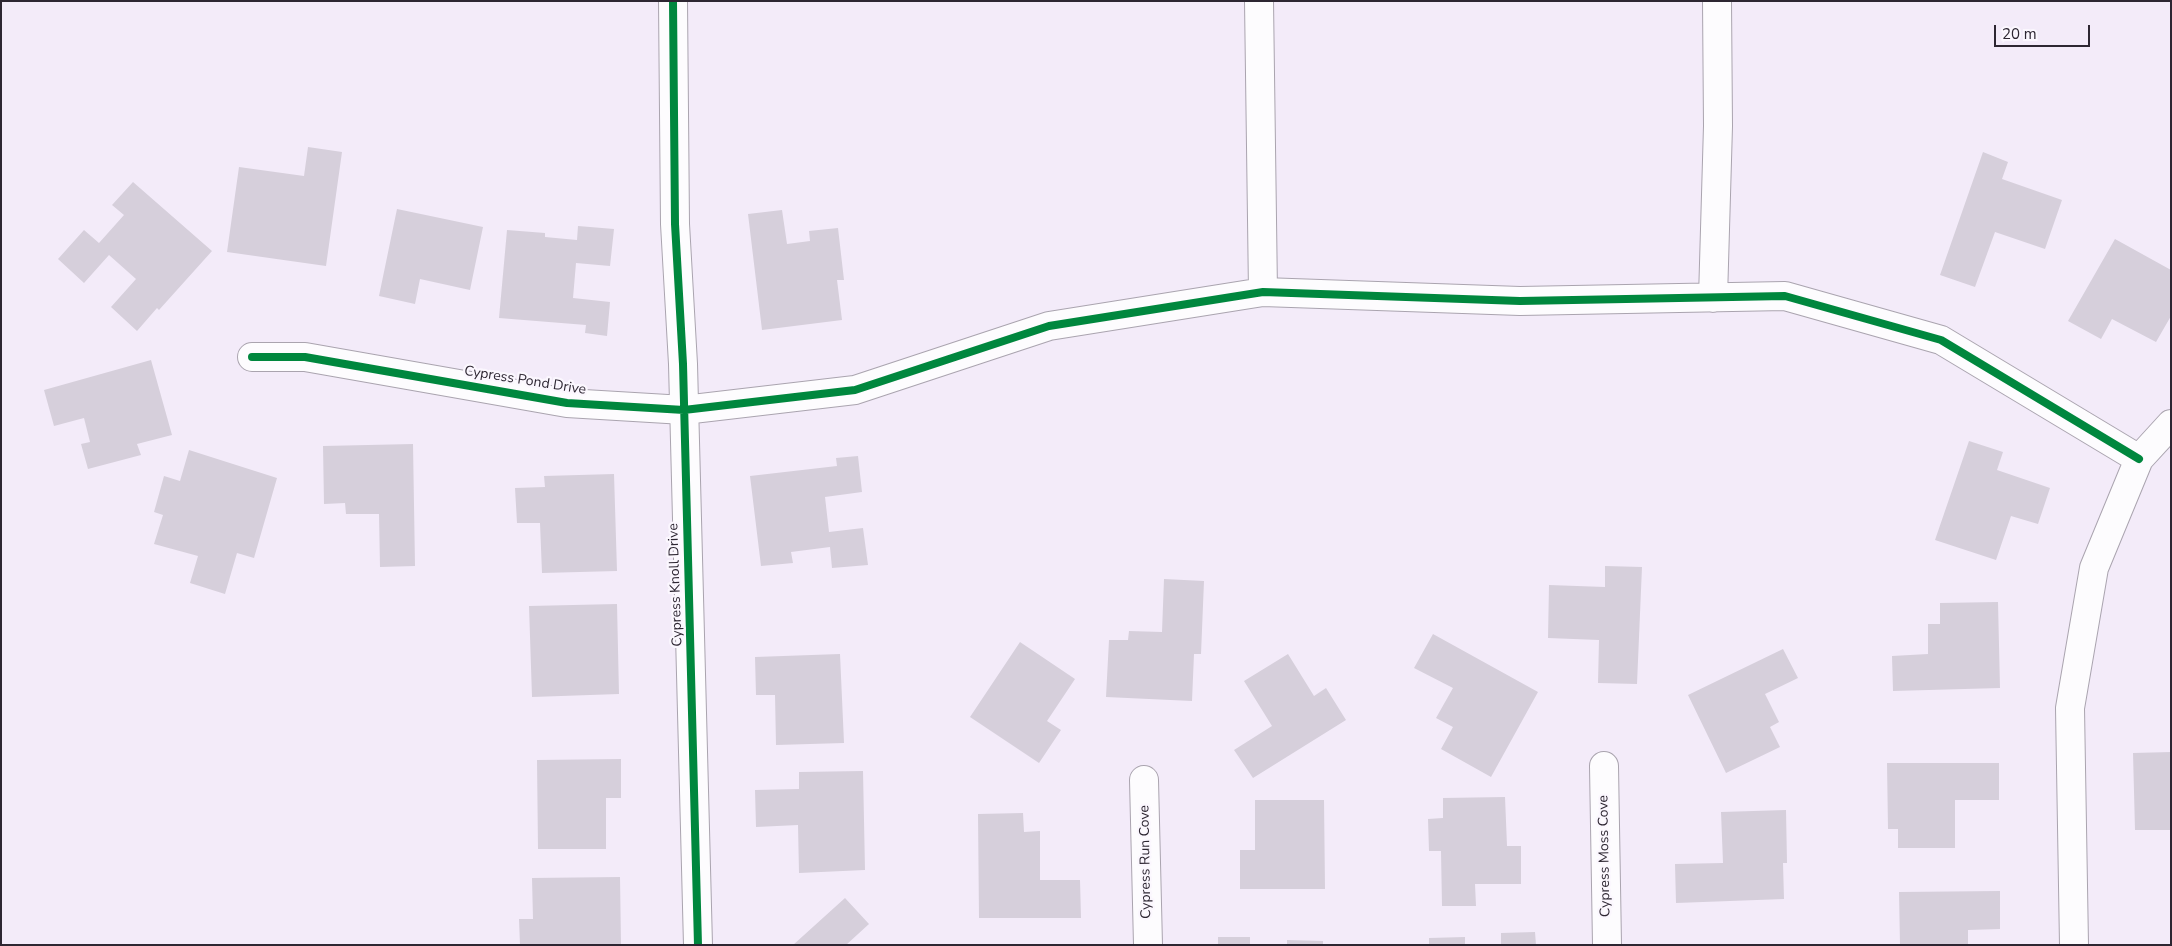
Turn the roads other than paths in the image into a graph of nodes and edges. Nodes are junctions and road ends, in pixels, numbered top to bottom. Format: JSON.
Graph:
{"nodes":[{"id":1,"x":673,"y":1,"type":"edge"},
{"id":2,"x":1258,"y":1,"type":"edge"},
{"id":3,"x":1717,"y":1,"type":"edge"},
{"id":4,"x":1263,"y":292,"type":"junction"},
{"id":5,"x":1713,"y":298,"type":"junction"},
{"id":6,"x":252,"y":358,"type":"dead end"},
{"id":7,"x":684,"y":410,"type":"junction"},
{"id":8,"x":2171,"y":424,"type":"edge"},
{"id":9,"x":2139,"y":459,"type":"junction"},
{"id":10,"x":1604,"y":766,"type":"dead end"},
{"id":11,"x":1144,"y":780,"type":"dead end"},
{"id":12,"x":698,"y":945,"type":"edge"},
{"id":13,"x":1148,"y":945,"type":"edge"},
{"id":14,"x":1607,"y":945,"type":"edge"},
{"id":15,"x":2074,"y":945,"type":"edge"}],
"edges":[{"from":1,"to":7,"type":"street","name":"Cypress Knoll Drive"},
{"from":2,"to":4,"type":"street"},
{"from":3,"to":5,"type":"street"},
{"from":4,"to":5,"type":"street","name":"Cypress Pond Drive"},
{"from":4,"to":7,"type":"street","name":"Cypress Pond Drive"},
{"from":5,"to":9,"type":"street","name":"Cypress Pond Drive"},
{"from":6,"to":7,"type":"street","name":"Cypress Pond Drive"},
{"from":7,"to":12,"type":"street","name":"Cypress Knoll Drive"},
{"from":8,"to":9,"type":"street"},
{"from":9,"to":15,"type":"street"},
{"from":10,"to":14,"type":"street","name":"Cypress Moss Cove"},
{"from":11,"to":13,"type":"street","name":"Cypress Run Cove"}]}
